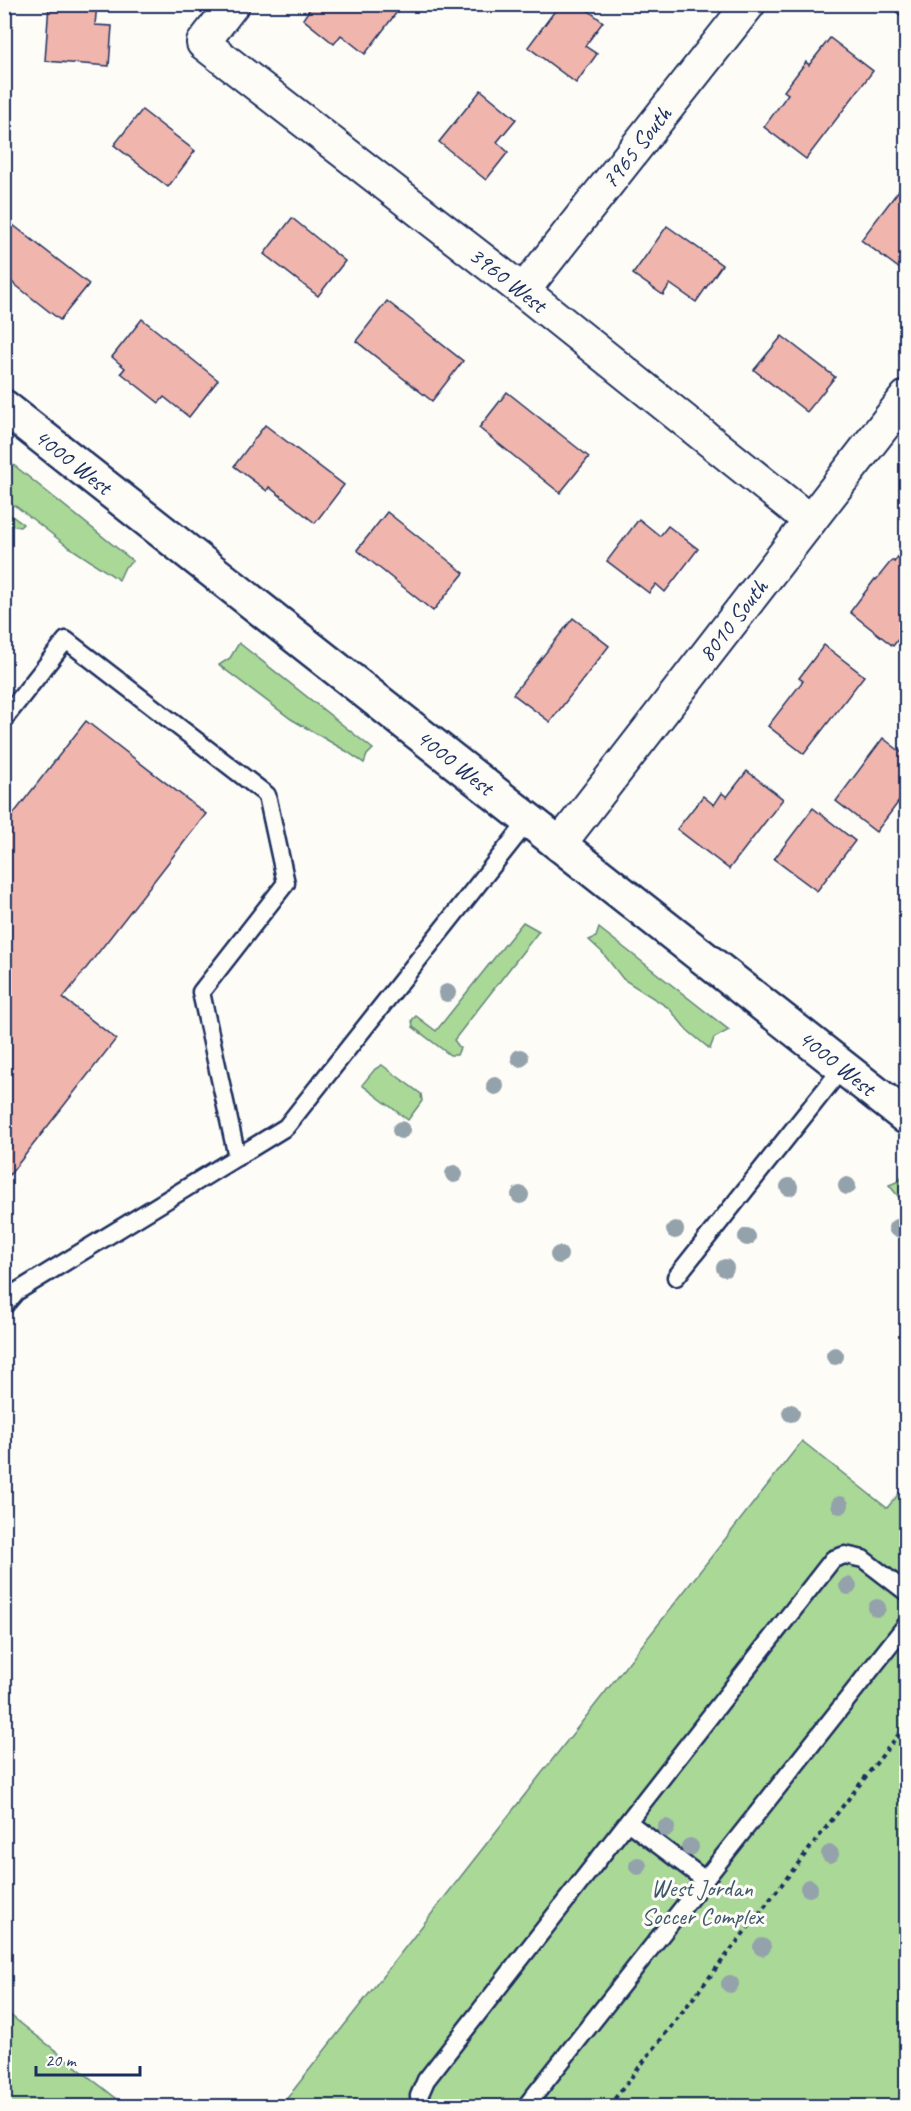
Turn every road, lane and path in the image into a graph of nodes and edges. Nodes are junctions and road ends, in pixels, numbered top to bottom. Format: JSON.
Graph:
{"nodes":[{"id":1,"x":233,"y":4,"type":"edge"},
{"id":2,"x":749,"y":4,"type":"edge"},
{"id":3,"x":523,"y":291,"type":"junction"},
{"id":4,"x":906,"y":397,"type":"edge"},
{"id":5,"x":4,"y":407,"type":"edge"},
{"id":6,"x":810,"y":521,"type":"junction"},
{"id":7,"x":4,"y":719,"type":"edge"},
{"id":8,"x":528,"y":821,"type":"junction"},
{"id":9,"x":559,"y":844,"type":"junction"},
{"id":10,"x":843,"y":1067,"type":"junction"},
{"id":11,"x":906,"y":1117,"type":"edge"},
{"id":12,"x":237,"y":1156,"type":"junction"},
{"id":13,"x":676,"y":1277,"type":"dead end"},
{"id":14,"x":4,"y":1306,"type":"edge"},
{"id":15,"x":906,"y":1592,"type":"edge"},
{"id":16,"x":906,"y":1625,"type":"edge"},
{"id":17,"x":906,"y":1725,"type":"edge"},
{"id":18,"x":628,"y":1822,"type":"junction"},
{"id":19,"x":705,"y":1880,"type":"junction"},
{"id":20,"x":422,"y":2106,"type":"edge"},
{"id":21,"x":526,"y":2106,"type":"edge"},
{"id":22,"x":609,"y":2106,"type":"edge"}],
"edges":[{"from":1,"to":3,"type":"street","name":"3960 West"},
{"from":2,"to":3,"type":"street","name":"7965 South"},
{"from":3,"to":6,"type":"street","name":"3960 West"},
{"from":4,"to":6,"type":"street","name":"8010 South"},
{"from":5,"to":8,"type":"main road","name":"4000 West"},
{"from":6,"to":9,"type":"street","name":"8010 South"},
{"from":7,"to":12,"type":"lane"},
{"from":8,"to":9,"type":"main road","name":"4000 West"},
{"from":8,"to":12,"type":"lane"},
{"from":9,"to":10,"type":"main road","name":"4000 West"},
{"from":10,"to":11,"type":"main road","name":"4000 West"},
{"from":10,"to":13,"type":"lane"},
{"from":12,"to":14,"type":"lane"},
{"from":15,"to":18,"type":"lane"},
{"from":16,"to":19,"type":"lane"},
{"from":17,"to":22,"type":"path"},
{"from":18,"to":19,"type":"lane"},
{"from":18,"to":20,"type":"lane"},
{"from":19,"to":21,"type":"lane"}]}
